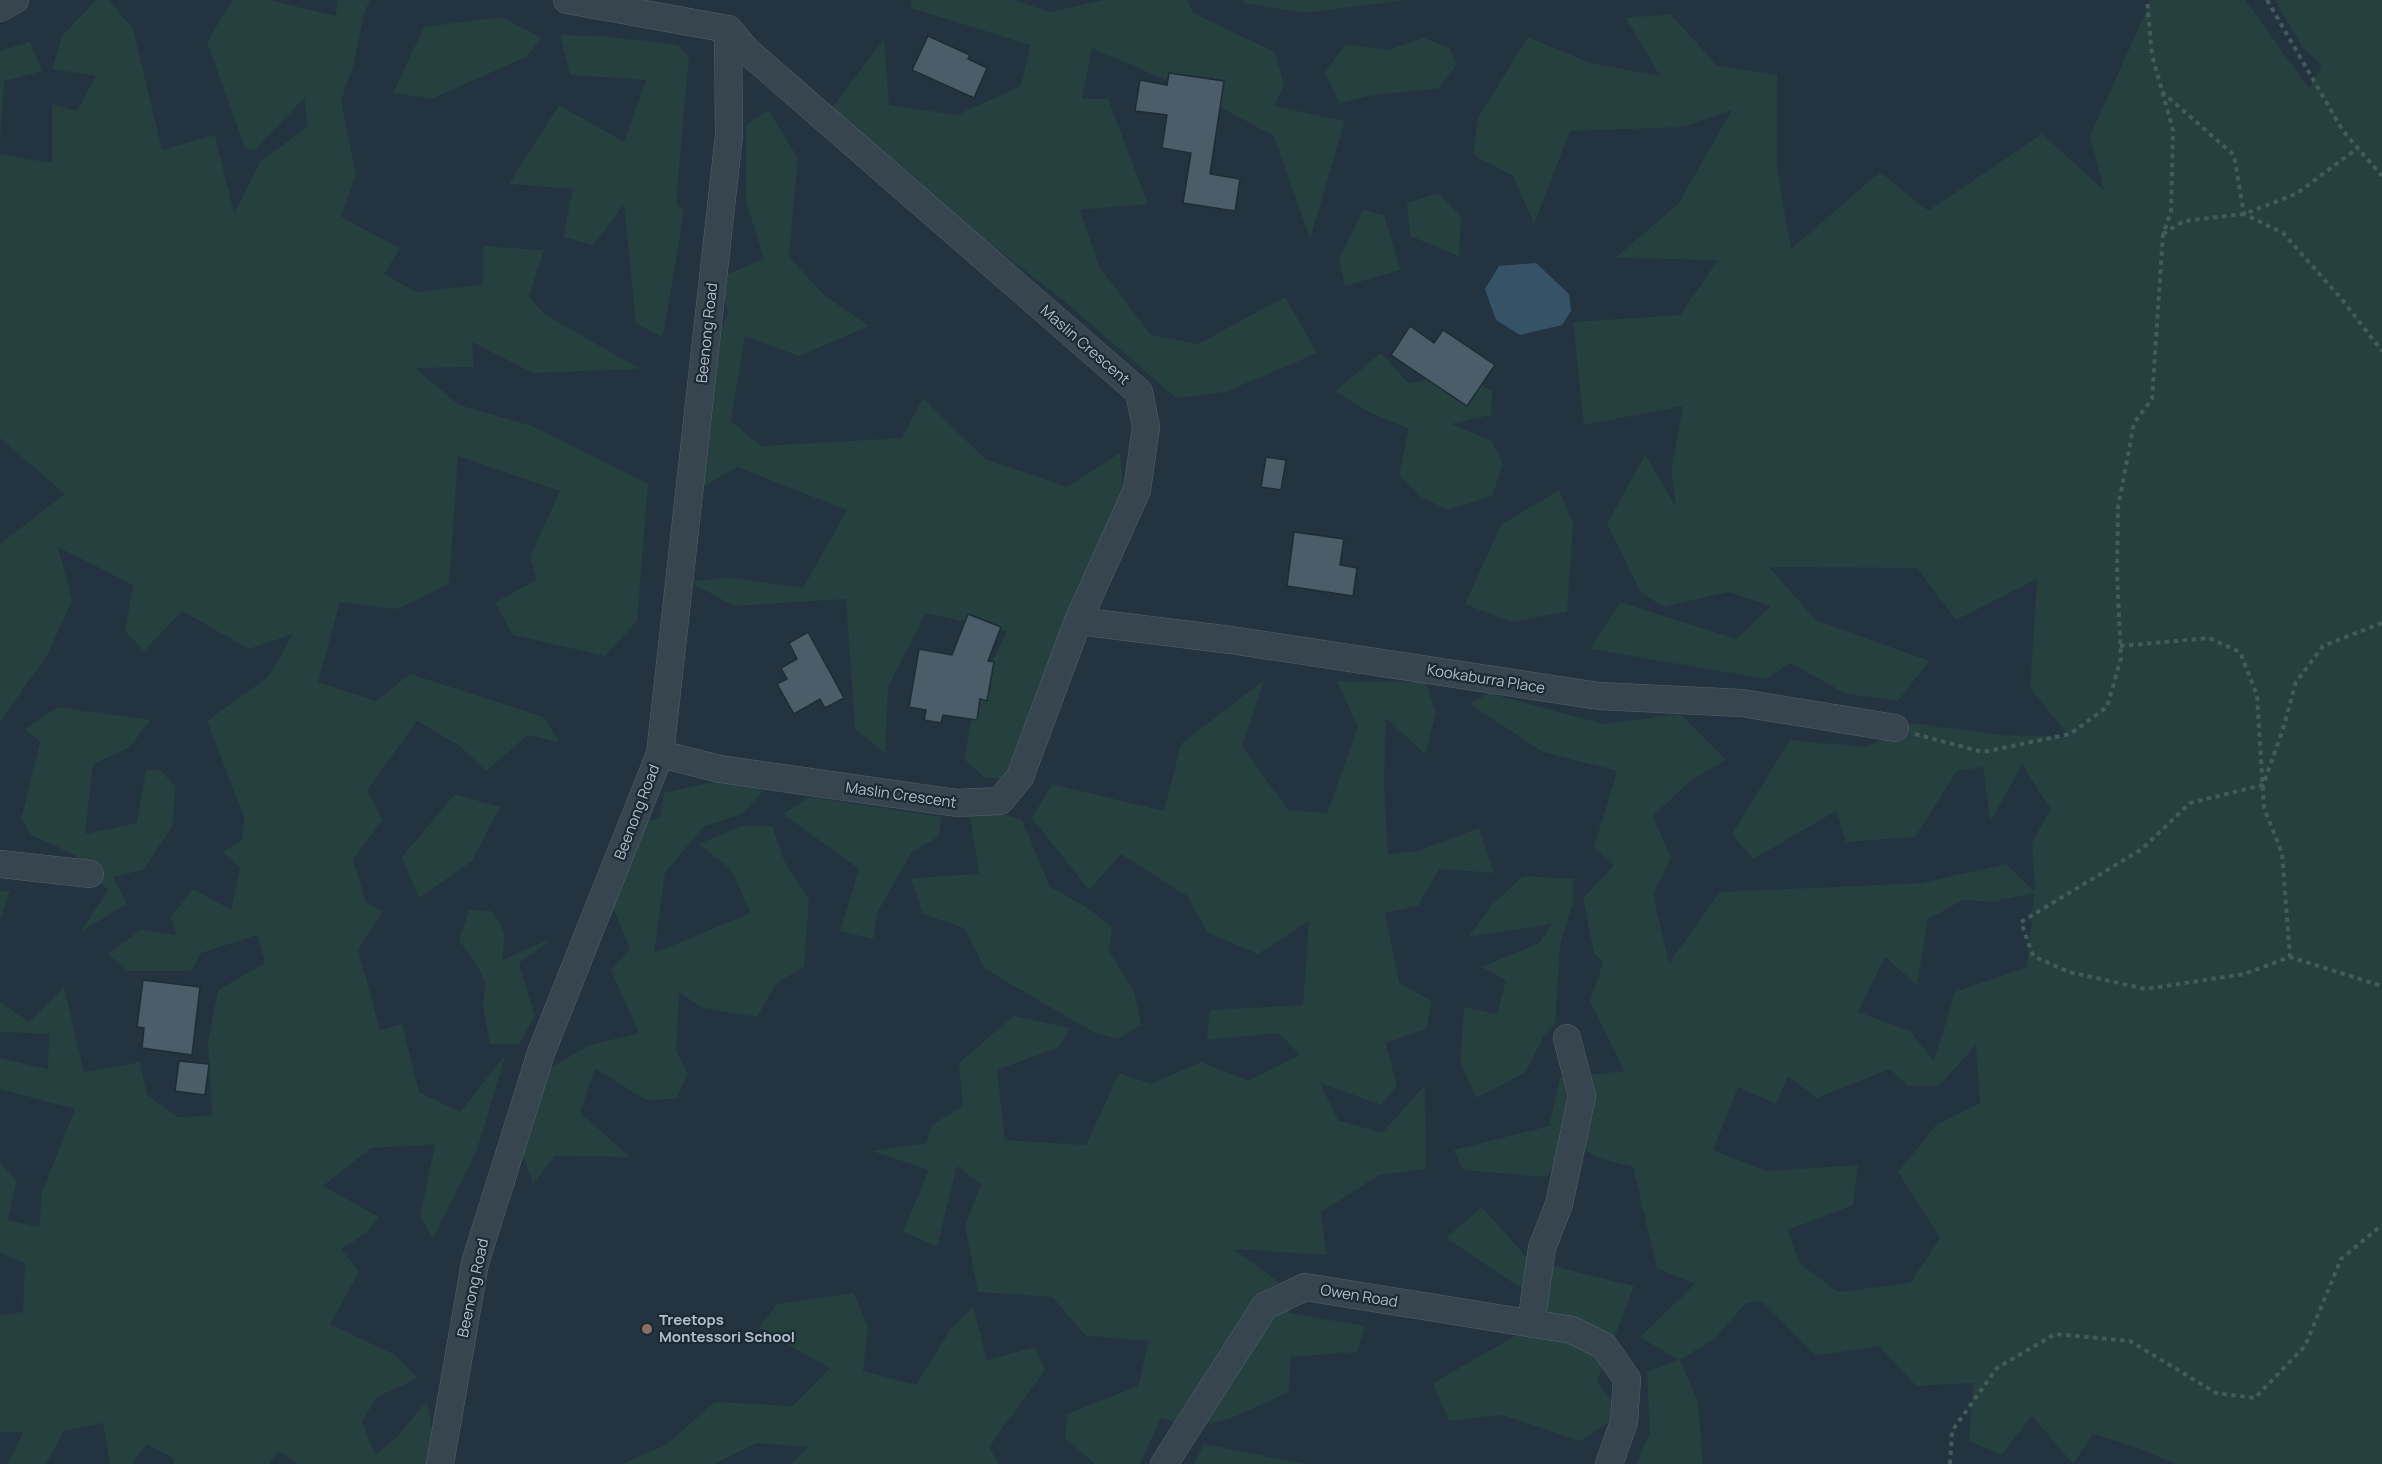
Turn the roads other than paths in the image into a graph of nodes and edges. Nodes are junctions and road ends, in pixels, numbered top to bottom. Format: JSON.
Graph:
{"nodes":[{"id":1,"x":15,"y":0,"type":"edge"},
{"id":2,"x":567,"y":0,"type":"edge"},
{"id":3,"x":0,"y":8,"type":"edge"},
{"id":4,"x":728,"y":29,"type":"junction"},
{"id":5,"x":1078,"y":621,"type":"junction"},
{"id":6,"x":1895,"y":728,"type":"road end"},
{"id":7,"x":660,"y":754,"type":"junction"},
{"id":8,"x":0,"y":864,"type":"edge"},
{"id":9,"x":90,"y":874,"type":"dead end"},
{"id":10,"x":1567,"y":1038,"type":"dead end"},
{"id":11,"x":1531,"y":1323,"type":"junction"},
{"id":12,"x":440,"y":1464,"type":"edge"},
{"id":13,"x":1164,"y":1464,"type":"edge"},
{"id":14,"x":1609,"y":1464,"type":"edge"}],
"edges":[{"from":1,"to":3,"type":"street"},
{"from":2,"to":4,"type":"street"},
{"from":4,"to":5,"type":"street","name":"Maslin Crescent"},
{"from":4,"to":7,"type":"street","name":"Beenong Road"},
{"from":5,"to":6,"type":"street","name":"Kookaburra Place"},
{"from":5,"to":7,"type":"street","name":"Maslin Crescent"},
{"from":7,"to":12,"type":"street","name":"Beenong Road"},
{"from":8,"to":9,"type":"street"},
{"from":10,"to":11,"type":"street"},
{"from":11,"to":13,"type":"street","name":"Owen Road"},
{"from":11,"to":14,"type":"street","name":"Owen Road"}]}
